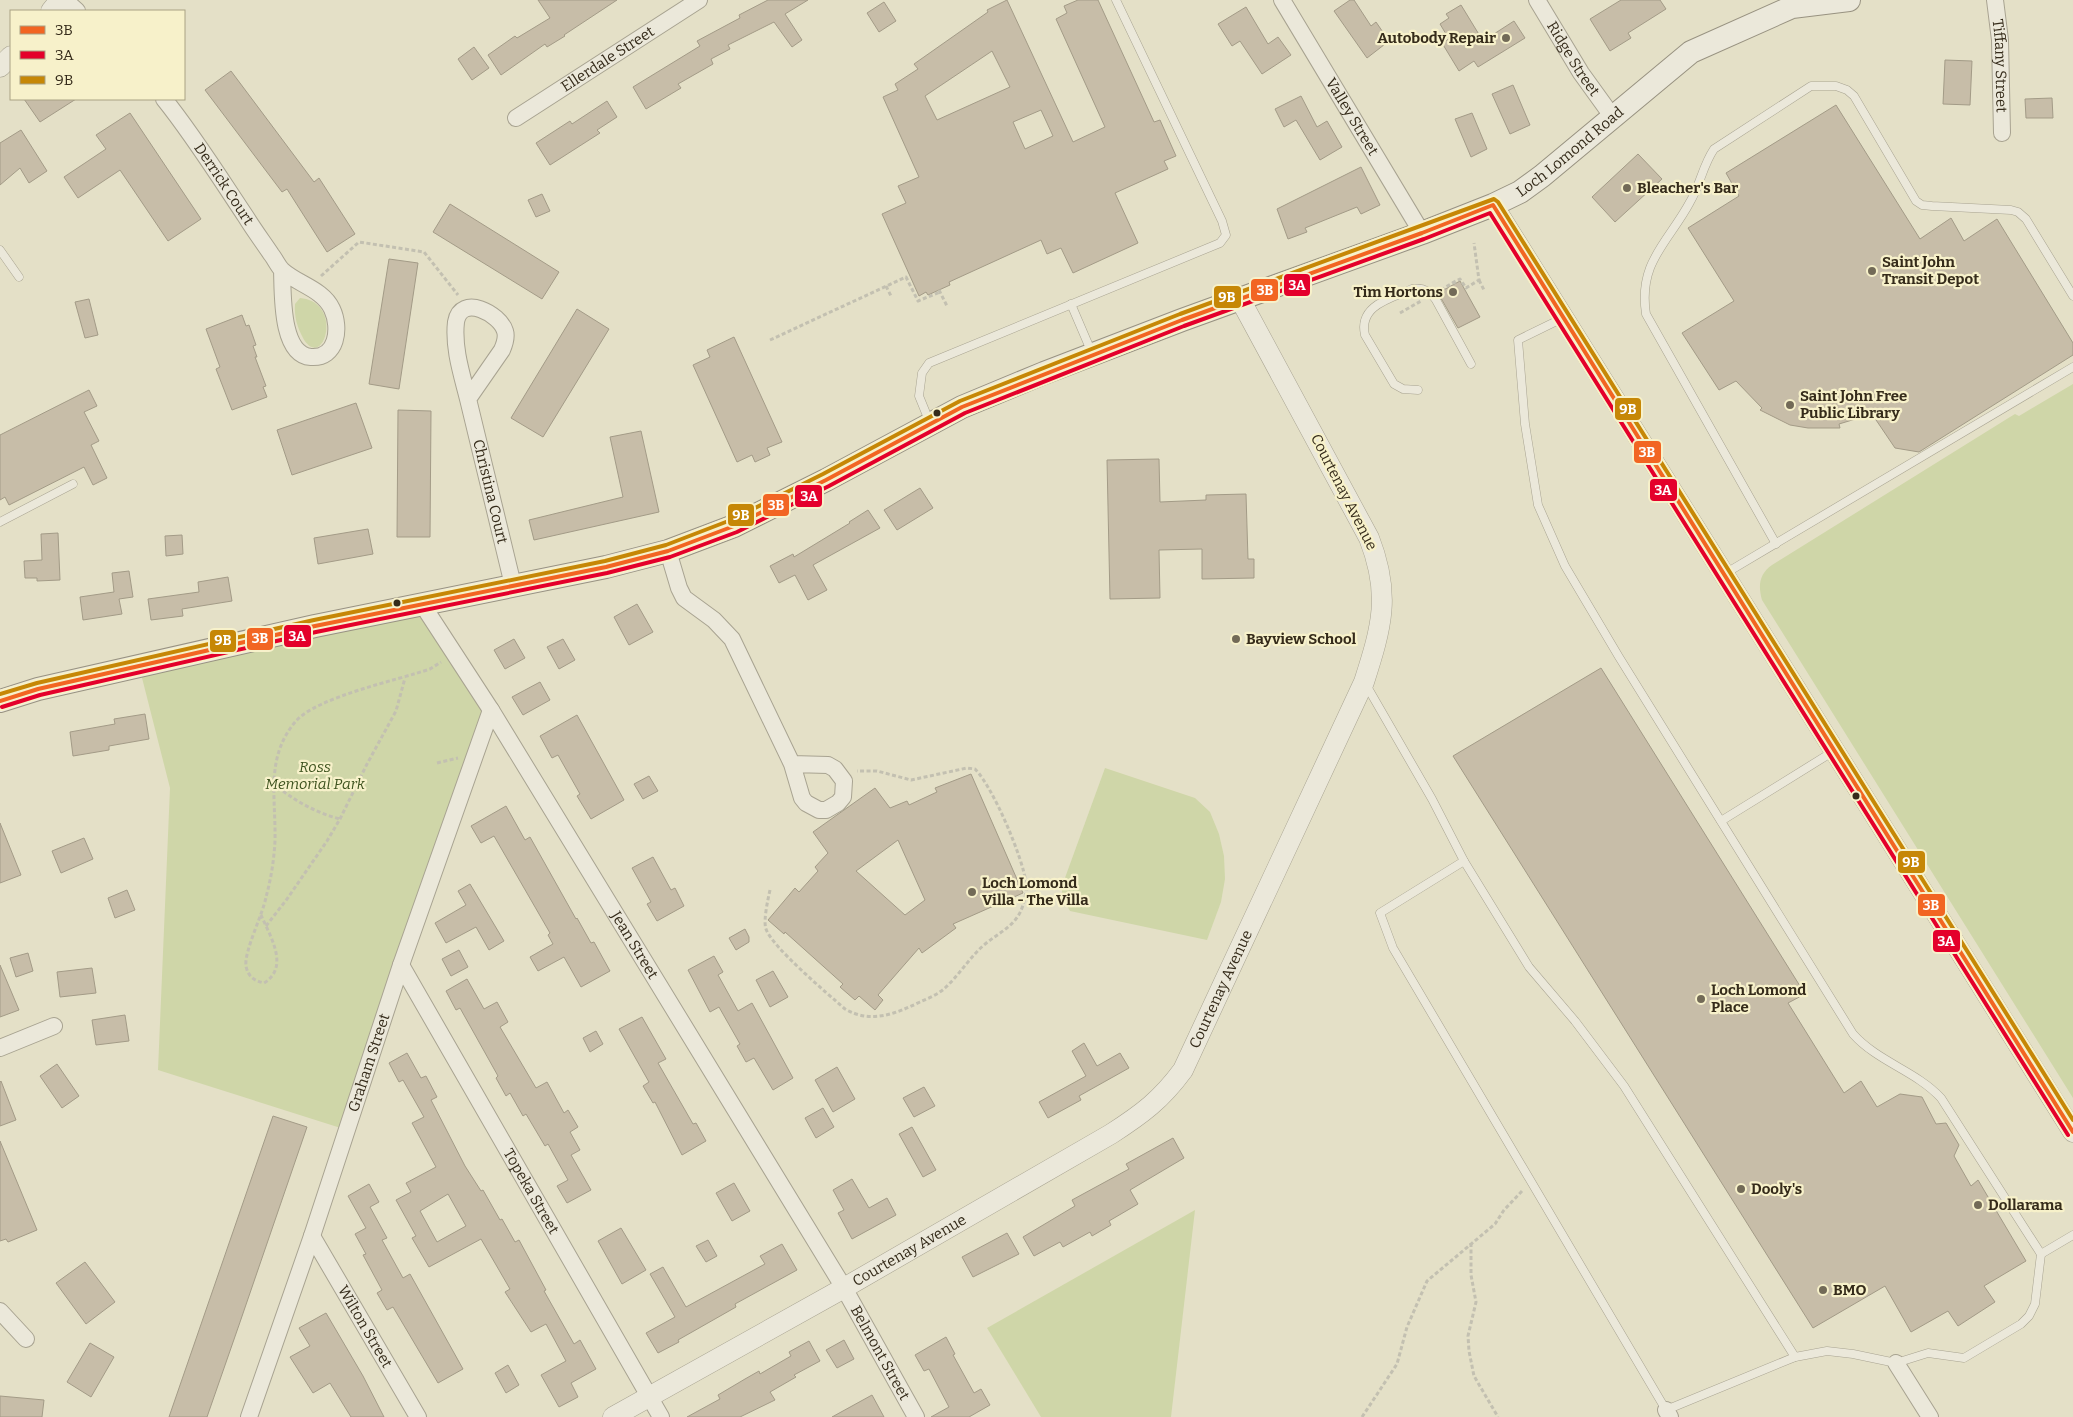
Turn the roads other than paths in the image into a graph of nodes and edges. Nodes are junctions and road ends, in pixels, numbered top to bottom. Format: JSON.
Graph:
{"nodes":[{"id":1,"x":60,"y":0,"type":"edge"},
{"id":2,"x":65,"y":0,"type":"edge"},
{"id":3,"x":699,"y":0,"type":"edge"},
{"id":4,"x":1116,"y":0,"type":"edge"},
{"id":5,"x":1282,"y":0,"type":"edge"},
{"id":6,"x":1537,"y":0,"type":"edge"},
{"id":7,"x":1849,"y":0,"type":"edge"},
{"id":8,"x":1995,"y":0,"type":"edge"},
{"id":9,"x":1791,"y":4,"type":"edge"},
{"id":10,"x":52,"y":10,"type":"edge"},
{"id":11,"x":76,"y":10,"type":"edge"},
{"id":12,"x":10,"y":57,"type":"edge"},
{"id":13,"x":0,"y":67,"type":"edge"},
{"id":14,"x":165,"y":100,"type":"edge"},
{"id":15,"x":1612,"y":116,"type":"junction"},
{"id":16,"x":516,"y":118,"type":"dead end"},
{"id":17,"x":2002,"y":133,"type":"dead end"},
{"id":18,"x":1493,"y":205,"type":"junction"},
{"id":19,"x":1422,"y":233,"type":"junction"},
{"id":20,"x":0,"y":250,"type":"edge"},
{"id":21,"x":282,"y":270,"type":"junction"},
{"id":22,"x":19,"y":277,"type":"dead end"},
{"id":23,"x":2073,"y":296,"type":"edge"},
{"id":24,"x":1240,"y":299,"type":"junction"},
{"id":25,"x":1071,"y":304,"type":"junction"},
{"id":26,"x":1563,"y":318,"type":"junction"},
{"id":27,"x":1092,"y":354,"type":"junction"},
{"id":28,"x":1471,"y":364,"type":"dead end"},
{"id":29,"x":2073,"y":367,"type":"edge"},
{"id":30,"x":1418,"y":390,"type":"dead end"},
{"id":31,"x":468,"y":399,"type":"junction"},
{"id":32,"x":930,"y":424,"type":"junction"},
{"id":33,"x":73,"y":484,"type":"dead end"},
{"id":34,"x":0,"y":522,"type":"edge"},
{"id":35,"x":1776,"y":544,"type":"junction"},
{"id":36,"x":668,"y":551,"type":"junction"},
{"id":37,"x":1724,"y":574,"type":"junction"},
{"id":38,"x":513,"y":584,"type":"junction"},
{"id":39,"x":422,"y":604,"type":"junction"},
{"id":40,"x":1364,"y":682,"type":"junction"},
{"id":41,"x":1,"y":698,"type":"edge"},
{"id":42,"x":491,"y":710,"type":"junction"},
{"id":43,"x":1834,"y":751,"type":"junction"},
{"id":44,"x":792,"y":764,"type":"junction"},
{"id":45,"x":1721,"y":822,"type":"junction"},
{"id":46,"x":1464,"y":862,"type":"junction"},
{"id":47,"x":401,"y":965,"type":"junction"},
{"id":48,"x":54,"y":1026,"type":"dead end"},
{"id":49,"x":0,"y":1048,"type":"edge"},
{"id":50,"x":2073,"y":1132,"type":"edge"},
{"id":51,"x":2073,"y":1235,"type":"edge"},
{"id":52,"x":312,"y":1236,"type":"junction"},
{"id":53,"x":2041,"y":1254,"type":"junction"},
{"id":54,"x":844,"y":1288,"type":"junction"},
{"id":55,"x":0,"y":1311,"type":"edge"},
{"id":56,"x":26,"y":1339,"type":"dead end"},
{"id":57,"x":1795,"y":1357,"type":"junction"},
{"id":58,"x":1896,"y":1363,"type":"junction"},
{"id":59,"x":650,"y":1396,"type":"junction"},
{"id":60,"x":1668,"y":1414,"type":"edge"},
{"id":61,"x":249,"y":1417,"type":"edge"},
{"id":62,"x":418,"y":1417,"type":"edge"},
{"id":63,"x":613,"y":1417,"type":"edge"},
{"id":64,"x":661,"y":1417,"type":"edge"},
{"id":65,"x":916,"y":1417,"type":"edge"},
{"id":66,"x":1930,"y":1417,"type":"edge"}],
"edges":[{"from":1,"to":10,"type":"street"},
{"from":2,"to":11,"type":"street"},
{"from":3,"to":16,"type":"street","name":"Ellerdale Street"},
{"from":4,"to":25,"type":"lane"},
{"from":5,"to":19,"type":"street","name":"Valley Street"},
{"from":6,"to":15,"type":"street","name":"Ridge Street"},
{"from":7,"to":9,"type":"main road","name":"Loch Lomond Road"},
{"from":8,"to":17,"type":"street","name":"Tiffany Street"},
{"from":9,"to":15,"type":"main road","name":"Loch Lomond Road"},
{"from":12,"to":13,"type":"street"},
{"from":14,"to":21,"type":"street","name":"Derrick Court"},
{"from":15,"to":18,"type":"main road","name":"Loch Lomond Road"},
{"from":18,"to":19,"type":"main road","name":"Loch Lomond Road"},
{"from":18,"to":26,"type":"street"},
{"from":19,"to":24,"type":"main road","name":"Loch Lomond Road"},
{"from":20,"to":22,"type":"lane"},
{"from":21,"to":21,"type":"street","name":"Derrick Court"},
{"from":23,"to":35,"type":"lane"},
{"from":24,"to":27,"type":"main road","name":"Loch Lomond Road"},
{"from":24,"to":40,"type":"street","name":"Courtenay Avenue"},
{"from":25,"to":27,"type":"lane"},
{"from":25,"to":32,"type":"lane"},
{"from":26,"to":37,"type":"street"},
{"from":26,"to":45,"type":"lane"},
{"from":27,"to":32,"type":"main road","name":"Loch Lomond Road"},
{"from":28,"to":30,"type":"lane"},
{"from":29,"to":35,"type":"lane"},
{"from":31,"to":31,"type":"street","name":"Christina Court"},
{"from":31,"to":38,"type":"street","name":"Christina Court"},
{"from":32,"to":36,"type":"main road","name":"Loch Lomond Road"},
{"from":33,"to":34,"type":"lane"},
{"from":35,"to":37,"type":"lane"},
{"from":36,"to":38,"type":"main road","name":"Loch Lomond Road"},
{"from":36,"to":44,"type":"street"},
{"from":37,"to":43,"type":"street"},
{"from":38,"to":39,"type":"main road","name":"Loch Lomond Road"},
{"from":39,"to":41,"type":"main road","name":"Loch Lomond Road"},
{"from":39,"to":42,"type":"street","name":"Jean Street"},
{"from":40,"to":46,"type":"lane"},
{"from":40,"to":54,"type":"street","name":"Courtenay Avenue"},
{"from":42,"to":47,"type":"street","name":"Graham Street"},
{"from":42,"to":54,"type":"street","name":"Jean Street"},
{"from":43,"to":45,"type":"lane"},
{"from":43,"to":50,"type":"street"},
{"from":44,"to":44,"type":"street"},
{"from":45,"to":53,"type":"lane"},
{"from":46,"to":57,"type":"lane"},
{"from":46,"to":60,"type":"lane"},
{"from":47,"to":52,"type":"street","name":"Graham Street"},
{"from":47,"to":59,"type":"street","name":"Topeka Street"},
{"from":48,"to":49,"type":"street"},
{"from":51,"to":53,"type":"lane"},
{"from":52,"to":61,"type":"street","name":"Graham Street"},
{"from":52,"to":62,"type":"street","name":"Wilton Street"},
{"from":53,"to":58,"type":"lane"},
{"from":54,"to":59,"type":"street","name":"Courtenay Avenue"},
{"from":54,"to":65,"type":"street","name":"Belmont Street"},
{"from":55,"to":56,"type":"street"},
{"from":57,"to":58,"type":"lane"},
{"from":57,"to":60,"type":"lane"},
{"from":58,"to":66,"type":"street"},
{"from":59,"to":63,"type":"street","name":"Courtenay Avenue"},
{"from":59,"to":64,"type":"street","name":"Topeka Street"}]}
